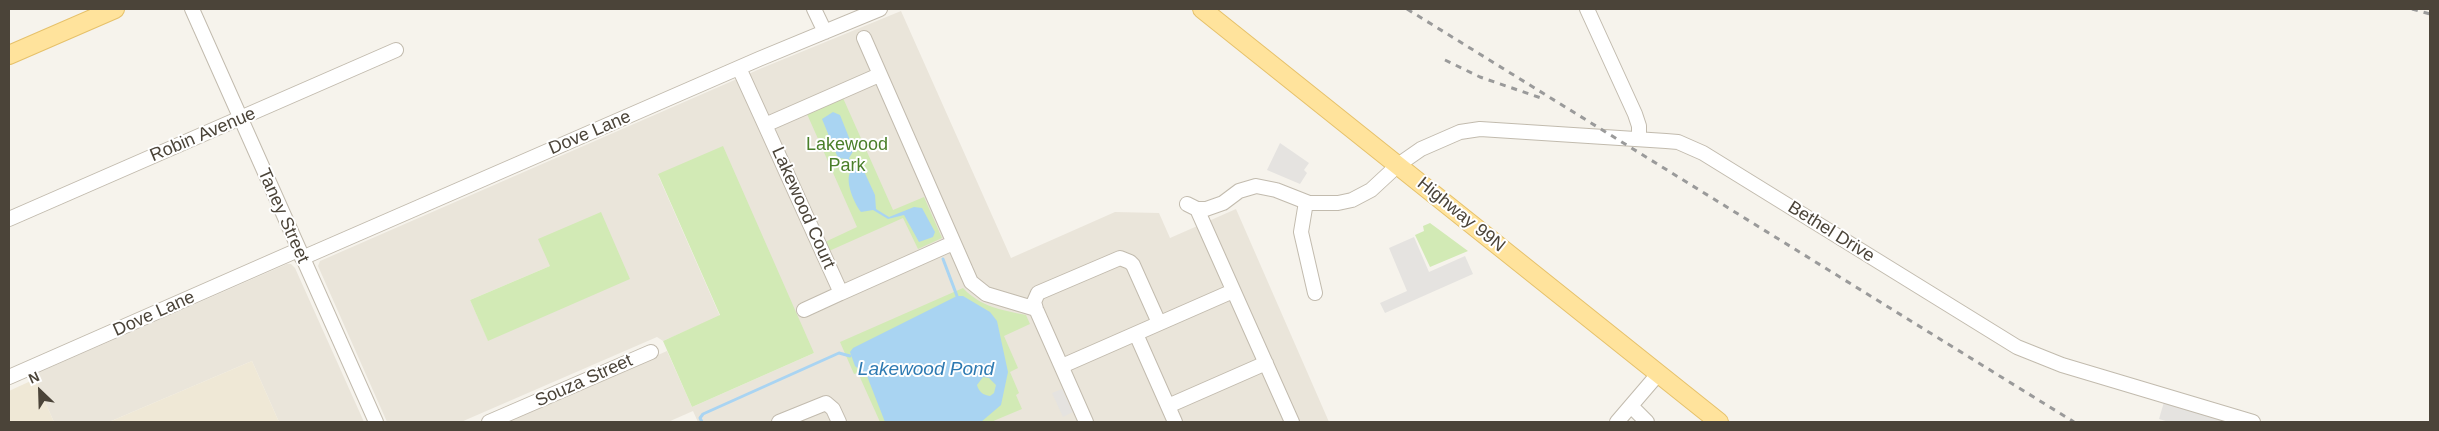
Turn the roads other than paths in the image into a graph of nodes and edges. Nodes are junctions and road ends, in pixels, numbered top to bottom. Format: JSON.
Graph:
{"nodes":[{"id":1,"x":114,"y":9,"type":"edge"},
{"id":2,"x":192,"y":9,"type":"edge"},
{"id":3,"x":814,"y":9,"type":"edge"},
{"id":4,"x":880,"y":9,"type":"edge"},
{"id":5,"x":1202,"y":9,"type":"edge"},
{"id":6,"x":1587,"y":9,"type":"edge"},
{"id":7,"x":825,"y":32,"type":"junction"},
{"id":8,"x":864,"y":38,"type":"dead end"},
{"id":9,"x":396,"y":50,"type":"dead end"},
{"id":10,"x":9,"y":55,"type":"edge"},
{"id":11,"x":738,"y":68,"type":"junction"},
{"id":12,"x":879,"y":75,"type":"junction"},
{"id":13,"x":240,"y":119,"type":"junction"},
{"id":14,"x":765,"y":125,"type":"junction"},
{"id":15,"x":1639,"y":139,"type":"junction"},
{"id":16,"x":1398,"y":165,"type":"junction"},
{"id":17,"x":1306,"y":202,"type":"junction"},
{"id":18,"x":9,"y":219,"type":"edge"},
{"id":19,"x":953,"y":243,"type":"junction"},
{"id":20,"x":300,"y":254,"type":"junction"},
{"id":21,"x":1233,"y":291,"type":"junction"},
{"id":22,"x":841,"y":293,"type":"junction"},
{"id":23,"x":1315,"y":293,"type":"dead end"},
{"id":24,"x":1036,"y":309,"type":"junction"},
{"id":25,"x":804,"y":310,"type":"dead end"},
{"id":26,"x":1159,"y":323,"type":"junction"},
{"id":27,"x":1136,"y":334,"type":"junction"},
{"id":28,"x":651,"y":352,"type":"dead end"},
{"id":29,"x":1266,"y":363,"type":"junction"},
{"id":30,"x":1062,"y":366,"type":"junction"},
{"id":31,"x":1659,"y":373,"type":"junction"},
{"id":32,"x":9,"y":377,"type":"edge"},
{"id":33,"x":1168,"y":406,"type":"junction"},
{"id":34,"x":1631,"y":406,"type":"junction"},
{"id":35,"x":376,"y":422,"type":"edge"},
{"id":36,"x":489,"y":422,"type":"edge"},
{"id":37,"x":779,"y":422,"type":"edge"},
{"id":38,"x":839,"y":422,"type":"edge"},
{"id":39,"x":1086,"y":422,"type":"edge"},
{"id":40,"x":1175,"y":422,"type":"edge"},
{"id":41,"x":1292,"y":422,"type":"edge"},
{"id":42,"x":1617,"y":422,"type":"edge"},
{"id":43,"x":1647,"y":422,"type":"edge"},
{"id":44,"x":1719,"y":422,"type":"edge"},
{"id":45,"x":2253,"y":422,"type":"edge"}],
"edges":[{"from":1,"to":10,"type":"main road"},
{"from":2,"to":13,"type":"street","name":"Taney Street"},
{"from":3,"to":7,"type":"street"},
{"from":4,"to":7,"type":"street","name":"Dove Lane"},
{"from":5,"to":16,"type":"main road","name":"Highway 99N"},
{"from":6,"to":15,"type":"street"},
{"from":7,"to":11,"type":"street","name":"Dove Lane"},
{"from":8,"to":12,"type":"street"},
{"from":9,"to":13,"type":"street","name":"Robin Avenue"},
{"from":11,"to":14,"type":"street"},
{"from":11,"to":20,"type":"street","name":"Dove Lane"},
{"from":12,"to":14,"type":"street","name":"Lakewood Court"},
{"from":12,"to":19,"type":"street"},
{"from":13,"to":18,"type":"street","name":"Robin Avenue"},
{"from":13,"to":20,"type":"street","name":"Taney Street"},
{"from":14,"to":22,"type":"street","name":"Lakewood Court"},
{"from":15,"to":16,"type":"street","name":"Bethel Drive"},
{"from":15,"to":45,"type":"street","name":"Bethel Drive"},
{"from":16,"to":17,"type":"street"},
{"from":16,"to":31,"type":"main road","name":"Highway 99N"},
{"from":17,"to":21,"type":"street"},
{"from":17,"to":23,"type":"street"},
{"from":19,"to":22,"type":"street"},
{"from":19,"to":24,"type":"street"},
{"from":20,"to":32,"type":"street","name":"Dove Lane"},
{"from":20,"to":35,"type":"street","name":"Taney Street"},
{"from":21,"to":26,"type":"street"},
{"from":21,"to":29,"type":"street"},
{"from":22,"to":25,"type":"street"},
{"from":24,"to":26,"type":"street"},
{"from":24,"to":30,"type":"street"},
{"from":26,"to":27,"type":"street"},
{"from":27,"to":30,"type":"street"},
{"from":27,"to":33,"type":"street"},
{"from":28,"to":36,"type":"street","name":"Souza Street"},
{"from":29,"to":33,"type":"street"},
{"from":29,"to":41,"type":"street"},
{"from":30,"to":39,"type":"street"},
{"from":31,"to":34,"type":"street"},
{"from":31,"to":44,"type":"main road","name":"Highway 99N"},
{"from":33,"to":40,"type":"street"},
{"from":34,"to":42,"type":"street"},
{"from":34,"to":43,"type":"street"},
{"from":37,"to":38,"type":"street"}]}
